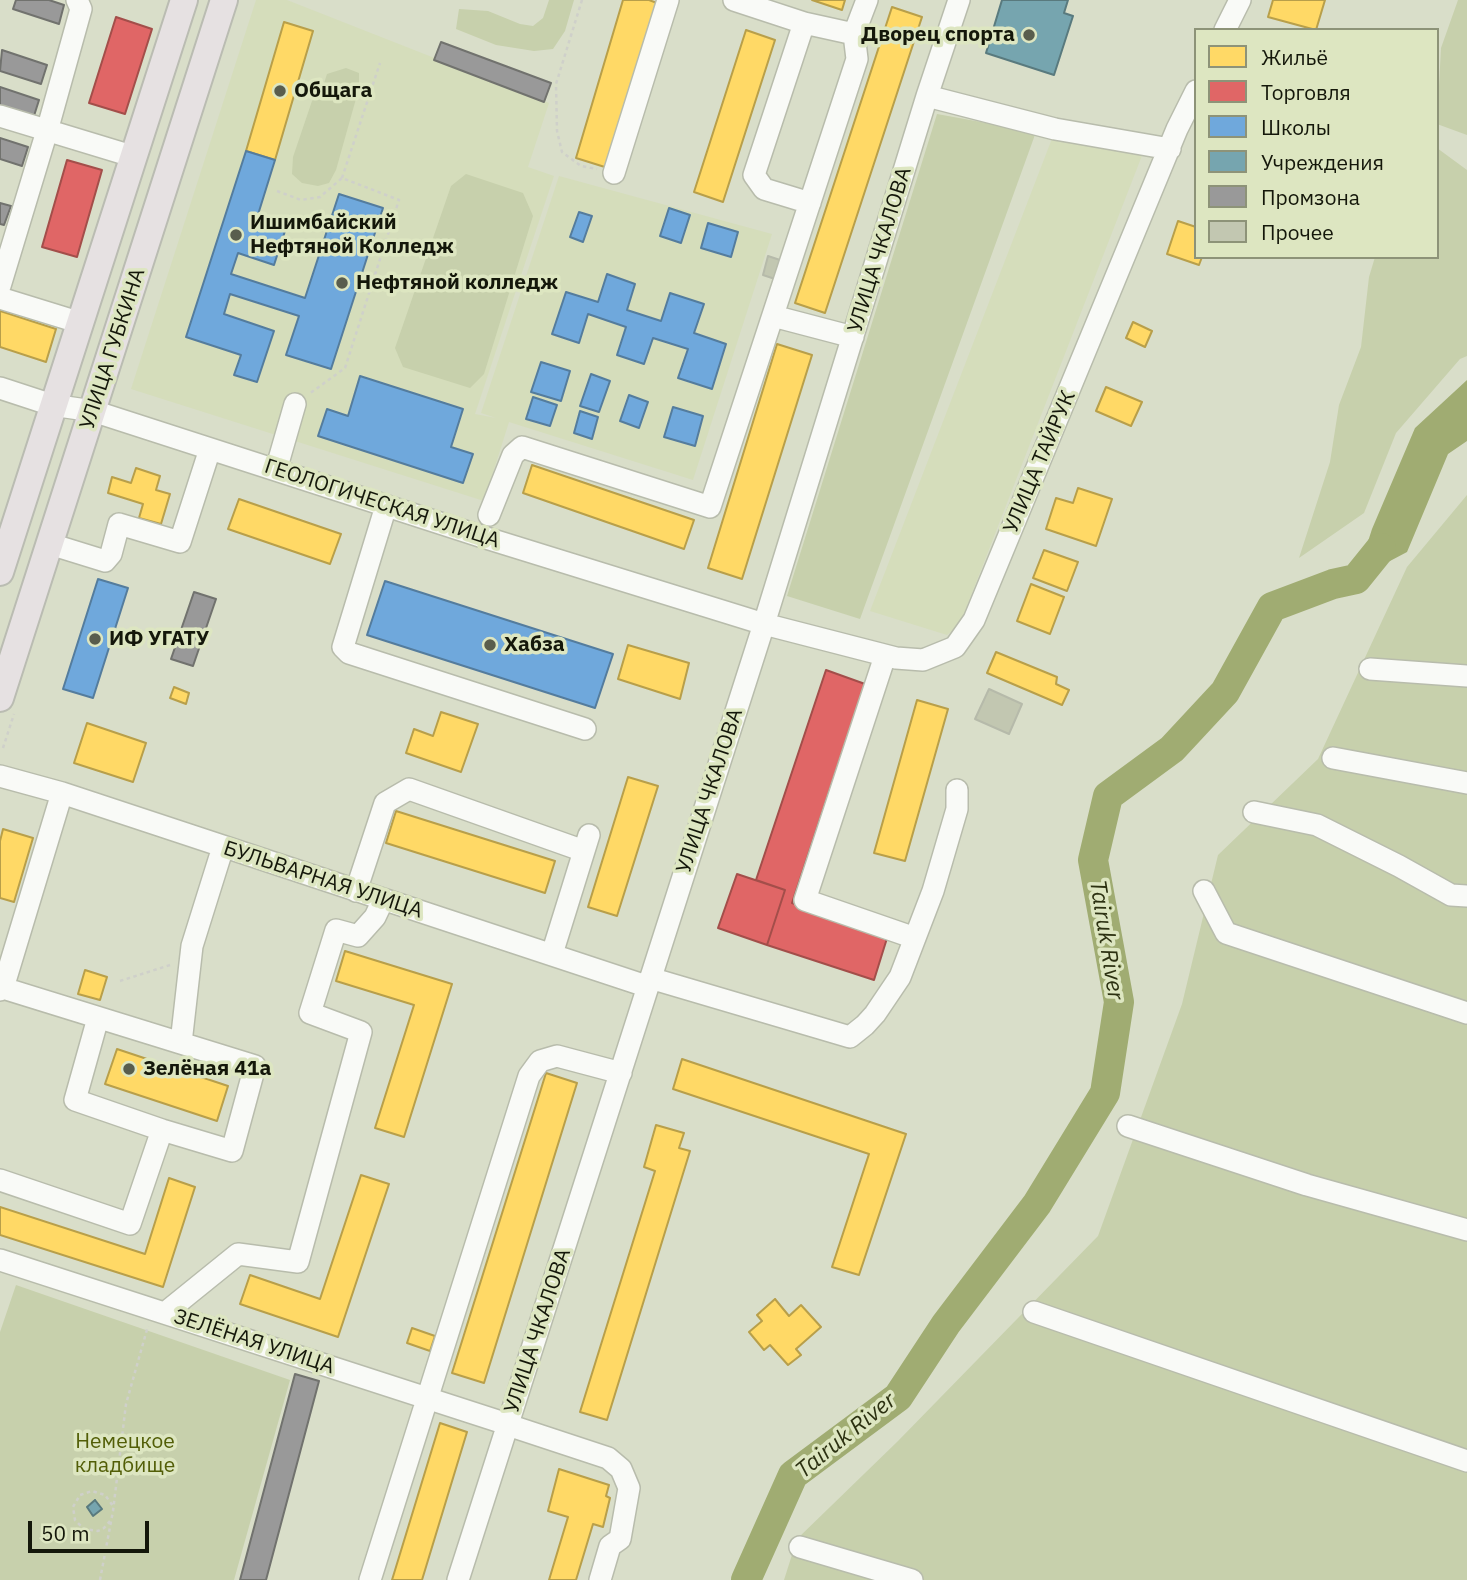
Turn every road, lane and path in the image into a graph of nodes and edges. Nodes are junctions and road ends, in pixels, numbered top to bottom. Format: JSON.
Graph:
{"nodes":[{"id":1,"x":76,"y":0,"type":"edge"},
{"id":2,"x":184,"y":0,"type":"edge"},
{"id":3,"x":224,"y":0,"type":"edge"},
{"id":4,"x":582,"y":0,"type":"edge"},
{"id":5,"x":668,"y":0,"type":"edge"},
{"id":6,"x":734,"y":0,"type":"edge"},
{"id":7,"x":867,"y":0,"type":"edge"},
{"id":8,"x":959,"y":0,"type":"edge"},
{"id":9,"x":1240,"y":0,"type":"edge"},
{"id":10,"x":804,"y":23,"type":"junction"},
{"id":11,"x":1227,"y":28,"type":"edge"},
{"id":12,"x":854,"y":34,"type":"junction"},
{"id":13,"x":380,"y":63,"type":"dead end"},
{"id":14,"x":1194,"y":95,"type":"edge"},
{"id":15,"x":927,"y":96,"type":"junction"},
{"id":16,"x":0,"y":116,"type":"edge"},
{"id":17,"x":47,"y":131,"type":"junction"},
{"id":18,"x":1170,"y":149,"type":"junction"},
{"id":19,"x":135,"y":157,"type":"junction"},
{"id":20,"x":614,"y":173,"type":"joint"},
{"id":21,"x":342,"y":178,"type":"junction"},
{"id":22,"x":277,"y":191,"type":"dead end"},
{"id":23,"x":810,"y":203,"type":"junction"},
{"id":24,"x":0,"y":286,"type":"edge"},
{"id":25,"x":0,"y":298,"type":"edge"},
{"id":26,"x":773,"y":316,"type":"junction"},
{"id":27,"x":81,"y":323,"type":"junction"},
{"id":28,"x":853,"y":337,"type":"junction"},
{"id":29,"x":0,"y":388,"type":"edge"},
{"id":30,"x":295,"y":404,"type":"joint"},
{"id":31,"x":52,"y":405,"type":"junction"},
{"id":32,"x":93,"y":411,"type":"junction"},
{"id":33,"x":211,"y":449,"type":"junction"},
{"id":34,"x":276,"y":470,"type":"junction"},
{"id":35,"x":386,"y":506,"type":"junction"},
{"id":36,"x":489,"y":515,"type":"dead end"},
{"id":37,"x":50,"y":544,"type":"junction"},
{"id":38,"x":0,"y":572,"type":"edge"},
{"id":39,"x":764,"y":624,"type":"junction"},
{"id":40,"x":885,"y":656,"type":"junction"},
{"id":41,"x":1370,"y":669,"type":"dead end"},
{"id":42,"x":1467,"y":676,"type":"edge"},
{"id":43,"x":0,"y":698,"type":"edge"},
{"id":44,"x":585,"y":729,"type":"dead end"},
{"id":45,"x":1333,"y":758,"type":"dead end"},
{"id":46,"x":0,"y":776,"type":"edge"},
{"id":47,"x":1467,"y":783,"type":"edge"},
{"id":48,"x":957,"y":790,"type":"dead end"},
{"id":49,"x":62,"y":793,"type":"junction"},
{"id":50,"x":1254,"y":812,"type":"dead end"},
{"id":51,"x":223,"y":847,"type":"junction"},
{"id":52,"x":356,"y":891,"type":"junction"},
{"id":53,"x":1204,"y":891,"type":"dead end"},
{"id":54,"x":1467,"y":896,"type":"edge"},
{"id":55,"x":383,"y":900,"type":"junction"},
{"id":56,"x":915,"y":938,"type":"junction"},
{"id":57,"x":552,"y":954,"type":"junction"},
{"id":58,"x":190,"y":959,"type":"junction"},
{"id":59,"x":120,"y":981,"type":"dead end"},
{"id":60,"x":648,"y":982,"type":"junction"},
{"id":61,"x":1,"y":989,"type":"edge"},
{"id":62,"x":1467,"y":1013,"type":"edge"},
{"id":63,"x":99,"y":1018,"type":"junction"},
{"id":64,"x":181,"y":1043,"type":"junction"},
{"id":65,"x":621,"y":1073,"type":"junction"},
{"id":66,"x":1128,"y":1126,"type":"dead end"},
{"id":67,"x":162,"y":1129,"type":"junction"},
{"id":68,"x":0,"y":1180,"type":"edge"},
{"id":69,"x":1467,"y":1230,"type":"edge"},
{"id":70,"x":0,"y":1260,"type":"edge"},
{"id":71,"x":159,"y":1311,"type":"junction"},
{"id":72,"x":1034,"y":1312,"type":"dead end"},
{"id":73,"x":426,"y":1399,"type":"junction"},
{"id":74,"x":508,"y":1425,"type":"junction"},
{"id":75,"x":1467,"y":1461,"type":"edge"},
{"id":76,"x":114,"y":1507,"type":"junction"},
{"id":77,"x":112,"y":1518,"type":"junction"},
{"id":78,"x":800,"y":1547,"type":"dead end"},
{"id":79,"x":100,"y":1580,"type":"edge"},
{"id":80,"x":370,"y":1580,"type":"edge"},
{"id":81,"x":458,"y":1580,"type":"edge"},
{"id":82,"x":600,"y":1580,"type":"edge"},
{"id":83,"x":912,"y":1580,"type":"edge"}],
"edges":[{"from":1,"to":17,"type":"street"},
{"from":2,"to":19,"type":"main road","name":"УЛИЦА ГУБКИНА"},
{"from":3,"to":32,"type":"main road","name":"УЛИЦА ГУБКИНА"},
{"from":4,"to":20,"type":"path"},
{"from":5,"to":20,"type":"street"},
{"from":6,"to":10,"type":"street"},
{"from":7,"to":12,"type":"street"},
{"from":8,"to":15,"type":"street","name":"УЛИЦА ЧКАЛОВА"},
{"from":9,"to":11,"type":"street"},
{"from":10,"to":12,"type":"street"},
{"from":10,"to":23,"type":"street"},
{"from":12,"to":23,"type":"street"},
{"from":13,"to":21,"type":"path"},
{"from":14,"to":18,"type":"street","name":"УЛИЦА ТАЙРУК"},
{"from":15,"to":18,"type":"street"},
{"from":15,"to":28,"type":"street","name":"УЛИЦА ЧКАЛОВА"},
{"from":16,"to":17,"type":"street"},
{"from":17,"to":19,"type":"street"},
{"from":17,"to":24,"type":"street"},
{"from":18,"to":40,"type":"street","name":"УЛИЦА ТАЙРУК"},
{"from":19,"to":27,"type":"main road","name":"УЛИЦА ГУБКИНА"},
{"from":21,"to":22,"type":"path"},
{"from":21,"to":30,"type":"path"},
{"from":23,"to":26,"type":"street"},
{"from":25,"to":27,"type":"street"},
{"from":26,"to":28,"type":"street"},
{"from":26,"to":36,"type":"street"},
{"from":27,"to":31,"type":"main road","name":"УЛИЦА ГУБКИНА"},
{"from":28,"to":39,"type":"street","name":"УЛИЦА ЧКАЛОВА"},
{"from":29,"to":31,"type":"street","name":"ГЕОЛОГИЧЕСКАЯ УЛИЦА"},
{"from":30,"to":34,"type":"street"},
{"from":31,"to":32,"type":"street","name":"ГЕОЛОГИЧЕСКАЯ УЛИЦА"},
{"from":31,"to":38,"type":"main road","name":"УЛИЦА ГУБКИНА"},
{"from":32,"to":33,"type":"street","name":"ГЕОЛОГИЧЕСКАЯ УЛИЦА"},
{"from":32,"to":37,"type":"main road","name":"УЛИЦА ГУБКИНА"},
{"from":33,"to":34,"type":"street","name":"ГЕОЛОГИЧЕСКАЯ УЛИЦА"},
{"from":33,"to":37,"type":"street"},
{"from":34,"to":35,"type":"street","name":"ГЕОЛОГИЧЕСКАЯ УЛИЦА"},
{"from":35,"to":39,"type":"street","name":"ГЕОЛОГИЧЕСКАЯ УЛИЦА"},
{"from":35,"to":44,"type":"street"},
{"from":37,"to":43,"type":"main road","name":"УЛИЦА ГУБКИНА"},
{"from":39,"to":40,"type":"street","name":"УЛИЦА ТАЙРУК"},
{"from":39,"to":60,"type":"street","name":"УЛИЦА ЧКАЛОВА"},
{"from":40,"to":56,"type":"street"},
{"from":41,"to":42,"type":"street"},
{"from":45,"to":47,"type":"street"},
{"from":46,"to":49,"type":"street","name":"БУЛЬВАРНАЯ УЛИЦА"},
{"from":48,"to":56,"type":"street"},
{"from":49,"to":51,"type":"street","name":"БУЛЬВАРНАЯ УЛИЦА"},
{"from":49,"to":61,"type":"street"},
{"from":50,"to":54,"type":"street"},
{"from":51,"to":52,"type":"street","name":"БУЛЬВАРНАЯ УЛИЦА"},
{"from":51,"to":58,"type":"street"},
{"from":52,"to":55,"type":"street","name":"БУЛЬВАРНАЯ УЛИЦА"},
{"from":52,"to":57,"type":"street"},
{"from":53,"to":62,"type":"street"},
{"from":55,"to":57,"type":"street","name":"БУЛЬВАРНАЯ УЛИЦА"},
{"from":55,"to":71,"type":"street"},
{"from":56,"to":60,"type":"street","name":"БУЛЬВАРНАЯ УЛИЦА"},
{"from":57,"to":60,"type":"street","name":"БУЛЬВАРНАЯ УЛИЦА"},
{"from":58,"to":59,"type":"path"},
{"from":58,"to":64,"type":"street"},
{"from":60,"to":65,"type":"street","name":"УЛИЦА ЧКАЛОВА"},
{"from":61,"to":63,"type":"street"},
{"from":63,"to":64,"type":"street"},
{"from":63,"to":67,"type":"street"},
{"from":64,"to":67,"type":"street"},
{"from":65,"to":73,"type":"street"},
{"from":65,"to":74,"type":"street","name":"УЛИЦА ЧКАЛОВА"},
{"from":66,"to":69,"type":"street"},
{"from":67,"to":68,"type":"street"},
{"from":70,"to":71,"type":"street","name":"ЗЕЛЁНАЯ УЛИЦА"},
{"from":71,"to":73,"type":"street","name":"ЗЕЛЁНАЯ УЛИЦА"},
{"from":71,"to":76,"type":"path"},
{"from":72,"to":75,"type":"street"},
{"from":73,"to":74,"type":"street","name":"ЗЕЛЁНАЯ УЛИЦА"},
{"from":73,"to":80,"type":"street"},
{"from":74,"to":81,"type":"street","name":"УЛИЦА ЧКАЛОВА"},
{"from":74,"to":82,"type":"street","name":"ЗЕЛЁНАЯ УЛИЦА"},
{"from":76,"to":77,"type":"path"},
{"from":76,"to":77,"type":"path"},
{"from":77,"to":79,"type":"path"},
{"from":78,"to":83,"type":"street"}]}
